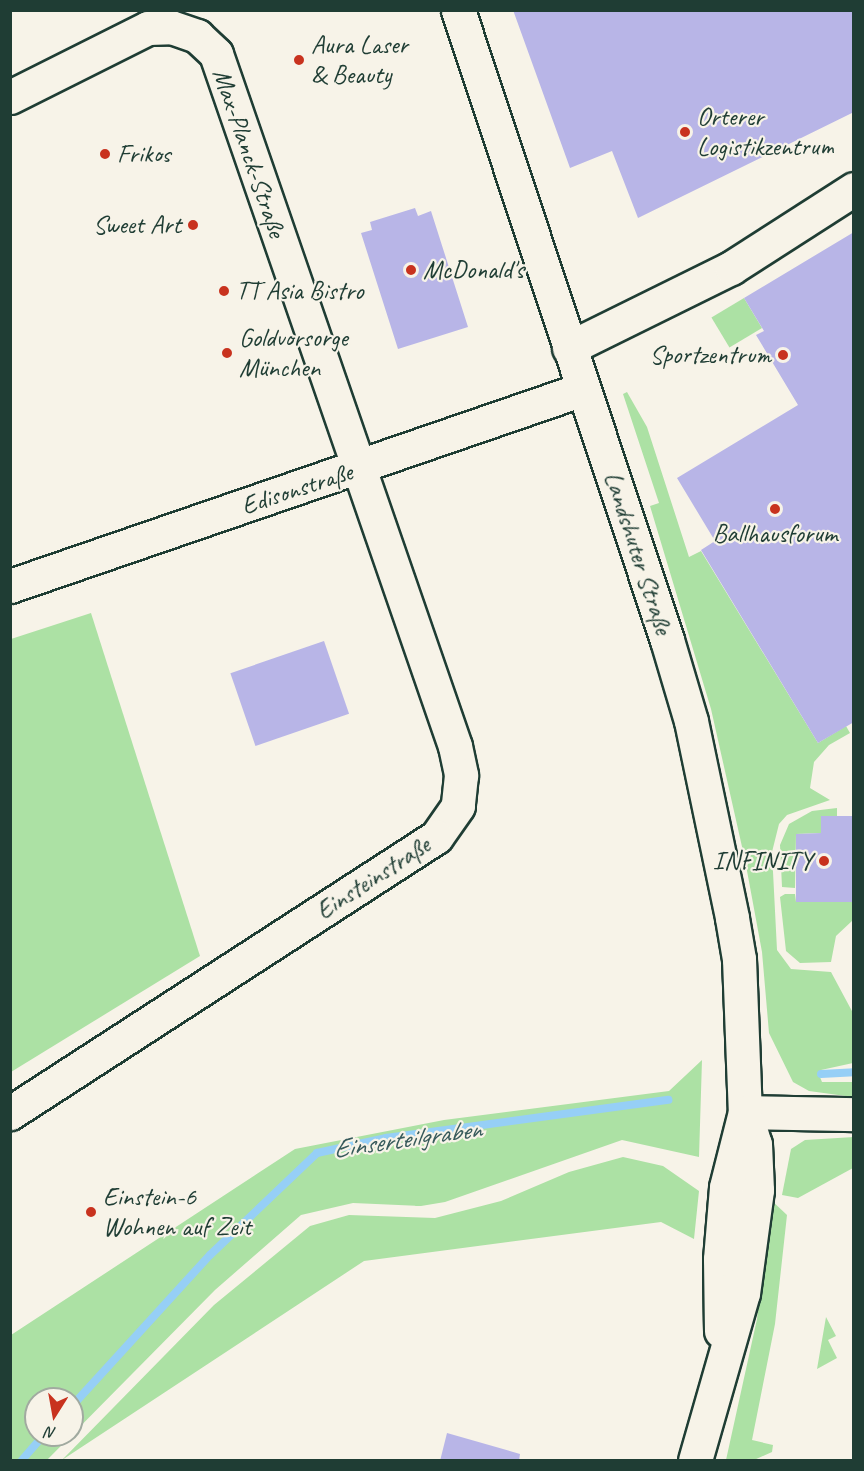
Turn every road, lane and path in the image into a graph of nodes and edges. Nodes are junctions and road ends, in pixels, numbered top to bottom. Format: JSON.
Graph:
{"nodes":[{"id":1,"x":458,"y":10,"type":"edge"},
{"id":2,"x":10,"y":97,"type":"edge"},
{"id":3,"x":854,"y":189,"type":"edge"},
{"id":4,"x":569,"y":348,"type":"junction"},
{"id":5,"x":583,"y":389,"type":"junction"},
{"id":6,"x":360,"y":469,"type":"junction"},
{"id":7,"x":10,"y":586,"type":"edge"},
{"id":8,"x":745,"y":1112,"type":"junction"},
{"id":9,"x":10,"y":1113,"type":"edge"},
{"id":10,"x":854,"y":1114,"type":"edge"},
{"id":11,"x":695,"y":1461,"type":"edge"}],
"edges":[{"from":1,"to":4,"type":"street","name":"Landshuter Straße"},
{"from":2,"to":6,"type":"street","name":"Max-Planck-Straße"},
{"from":3,"to":4,"type":"street"},
{"from":4,"to":5,"type":"street","name":"Landshuter Straße"},
{"from":5,"to":6,"type":"street","name":"Edisonstraße"},
{"from":5,"to":8,"type":"street","name":"Landshuter Straße"},
{"from":6,"to":7,"type":"street","name":"Edisonstraße"},
{"from":6,"to":9,"type":"street","name":"Einsteinstraße"},
{"from":8,"to":10,"type":"street"},
{"from":8,"to":11,"type":"street","name":"Landshuter Straße"}]}
